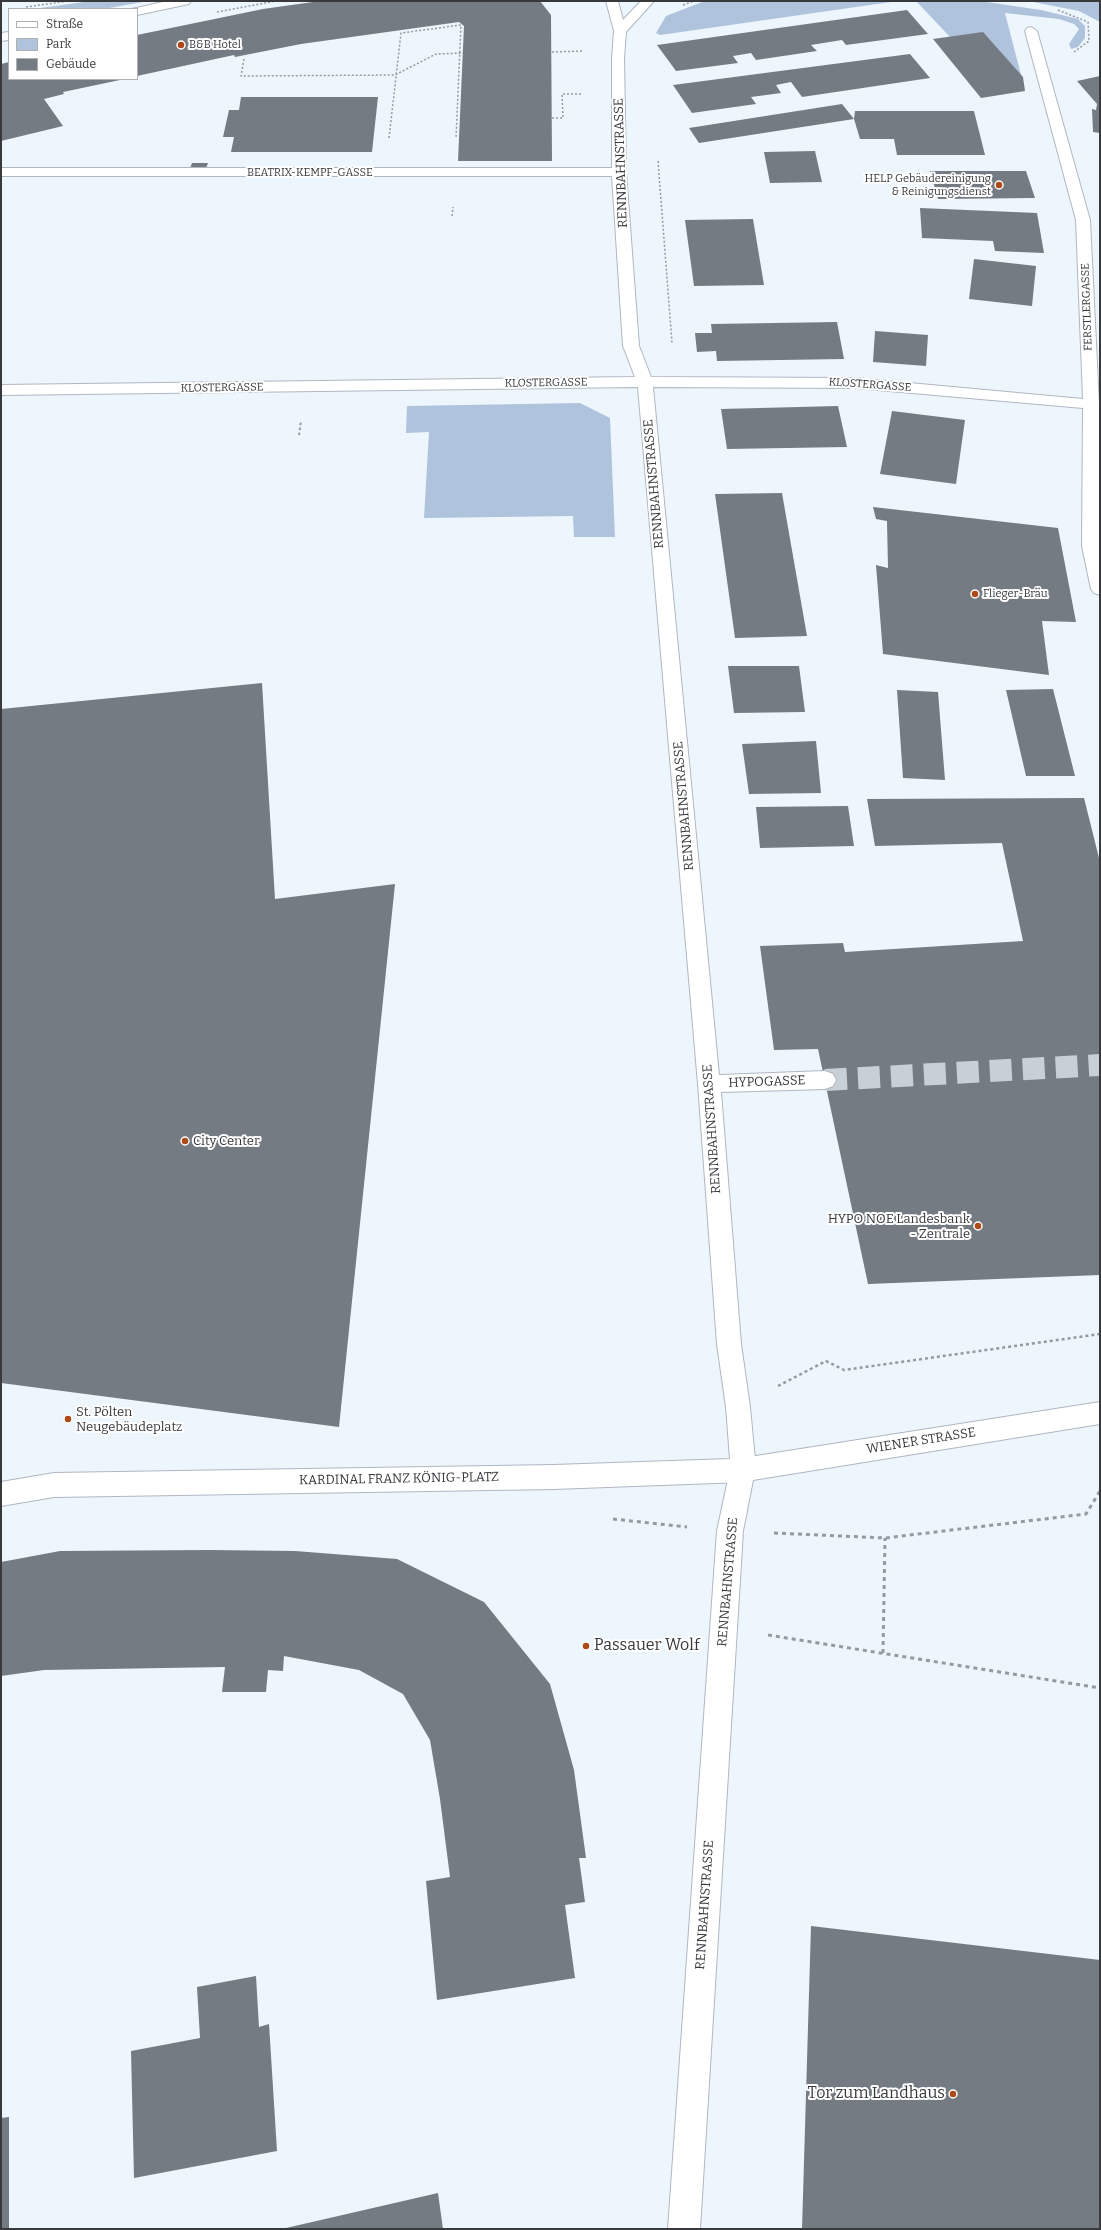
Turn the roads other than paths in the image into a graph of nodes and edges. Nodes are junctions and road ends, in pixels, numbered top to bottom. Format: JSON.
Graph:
{"nodes":[{"id":1,"x":185,"y":1,"type":"edge"},
{"id":2,"x":612,"y":1,"type":"edge"},
{"id":3,"x":648,"y":1,"type":"edge"},
{"id":4,"x":138,"y":11,"type":"edge"},
{"id":5,"x":620,"y":31,"type":"junction"},
{"id":6,"x":1031,"y":31,"type":"dead end"},
{"id":7,"x":1,"y":172,"type":"edge"},
{"id":8,"x":619,"y":172,"type":"junction"},
{"id":9,"x":645,"y":382,"type":"junction"},
{"id":10,"x":1,"y":390,"type":"edge"},
{"id":11,"x":1091,"y":404,"type":"junction"},
{"id":12,"x":1100,"y":590,"type":"edge"},
{"id":13,"x":825,"y":1080,"type":"tunnel mouth"},
{"id":14,"x":709,"y":1084,"type":"junction"},
{"id":15,"x":1100,"y":1413,"type":"edge"},
{"id":16,"x":743,"y":1470,"type":"junction"},
{"id":17,"x":1,"y":1494,"type":"edge"},
{"id":18,"x":684,"y":2229,"type":"edge"}],
"edges":[{"from":1,"to":4,"type":"street"},
{"from":2,"to":5,"type":"street","name":"RENNBAHNSTRASSE"},
{"from":3,"to":5,"type":"street"},
{"from":5,"to":8,"type":"street","name":"RENNBAHNSTRASSE"},
{"from":6,"to":11,"type":"street","name":"FERSTLERGASSE"},
{"from":7,"to":8,"type":"street","name":"BEATRIX-KEMPF-GASSE"},
{"from":8,"to":9,"type":"street","name":"RENNBAHNSTRASSE"},
{"from":9,"to":10,"type":"street","name":"KLOSTERGASSE"},
{"from":9,"to":11,"type":"street","name":"KLOSTERGASSE"},
{"from":9,"to":14,"type":"street","name":"RENNBAHNSTRASSE"},
{"from":11,"to":12,"type":"street","name":"FERSTLERGASSE"},
{"from":13,"to":14,"type":"street","name":"HYPOGASSE"},
{"from":14,"to":16,"type":"street","name":"RENNBAHNSTRASSE"},
{"from":15,"to":16,"type":"street","name":"WIENER STRASSE"},
{"from":16,"to":17,"type":"street","name":"KARDINAL FRANZ KÖNIG-PLATZ"},
{"from":16,"to":18,"type":"street","name":"RENNBAHNSTRASSE"}]}
